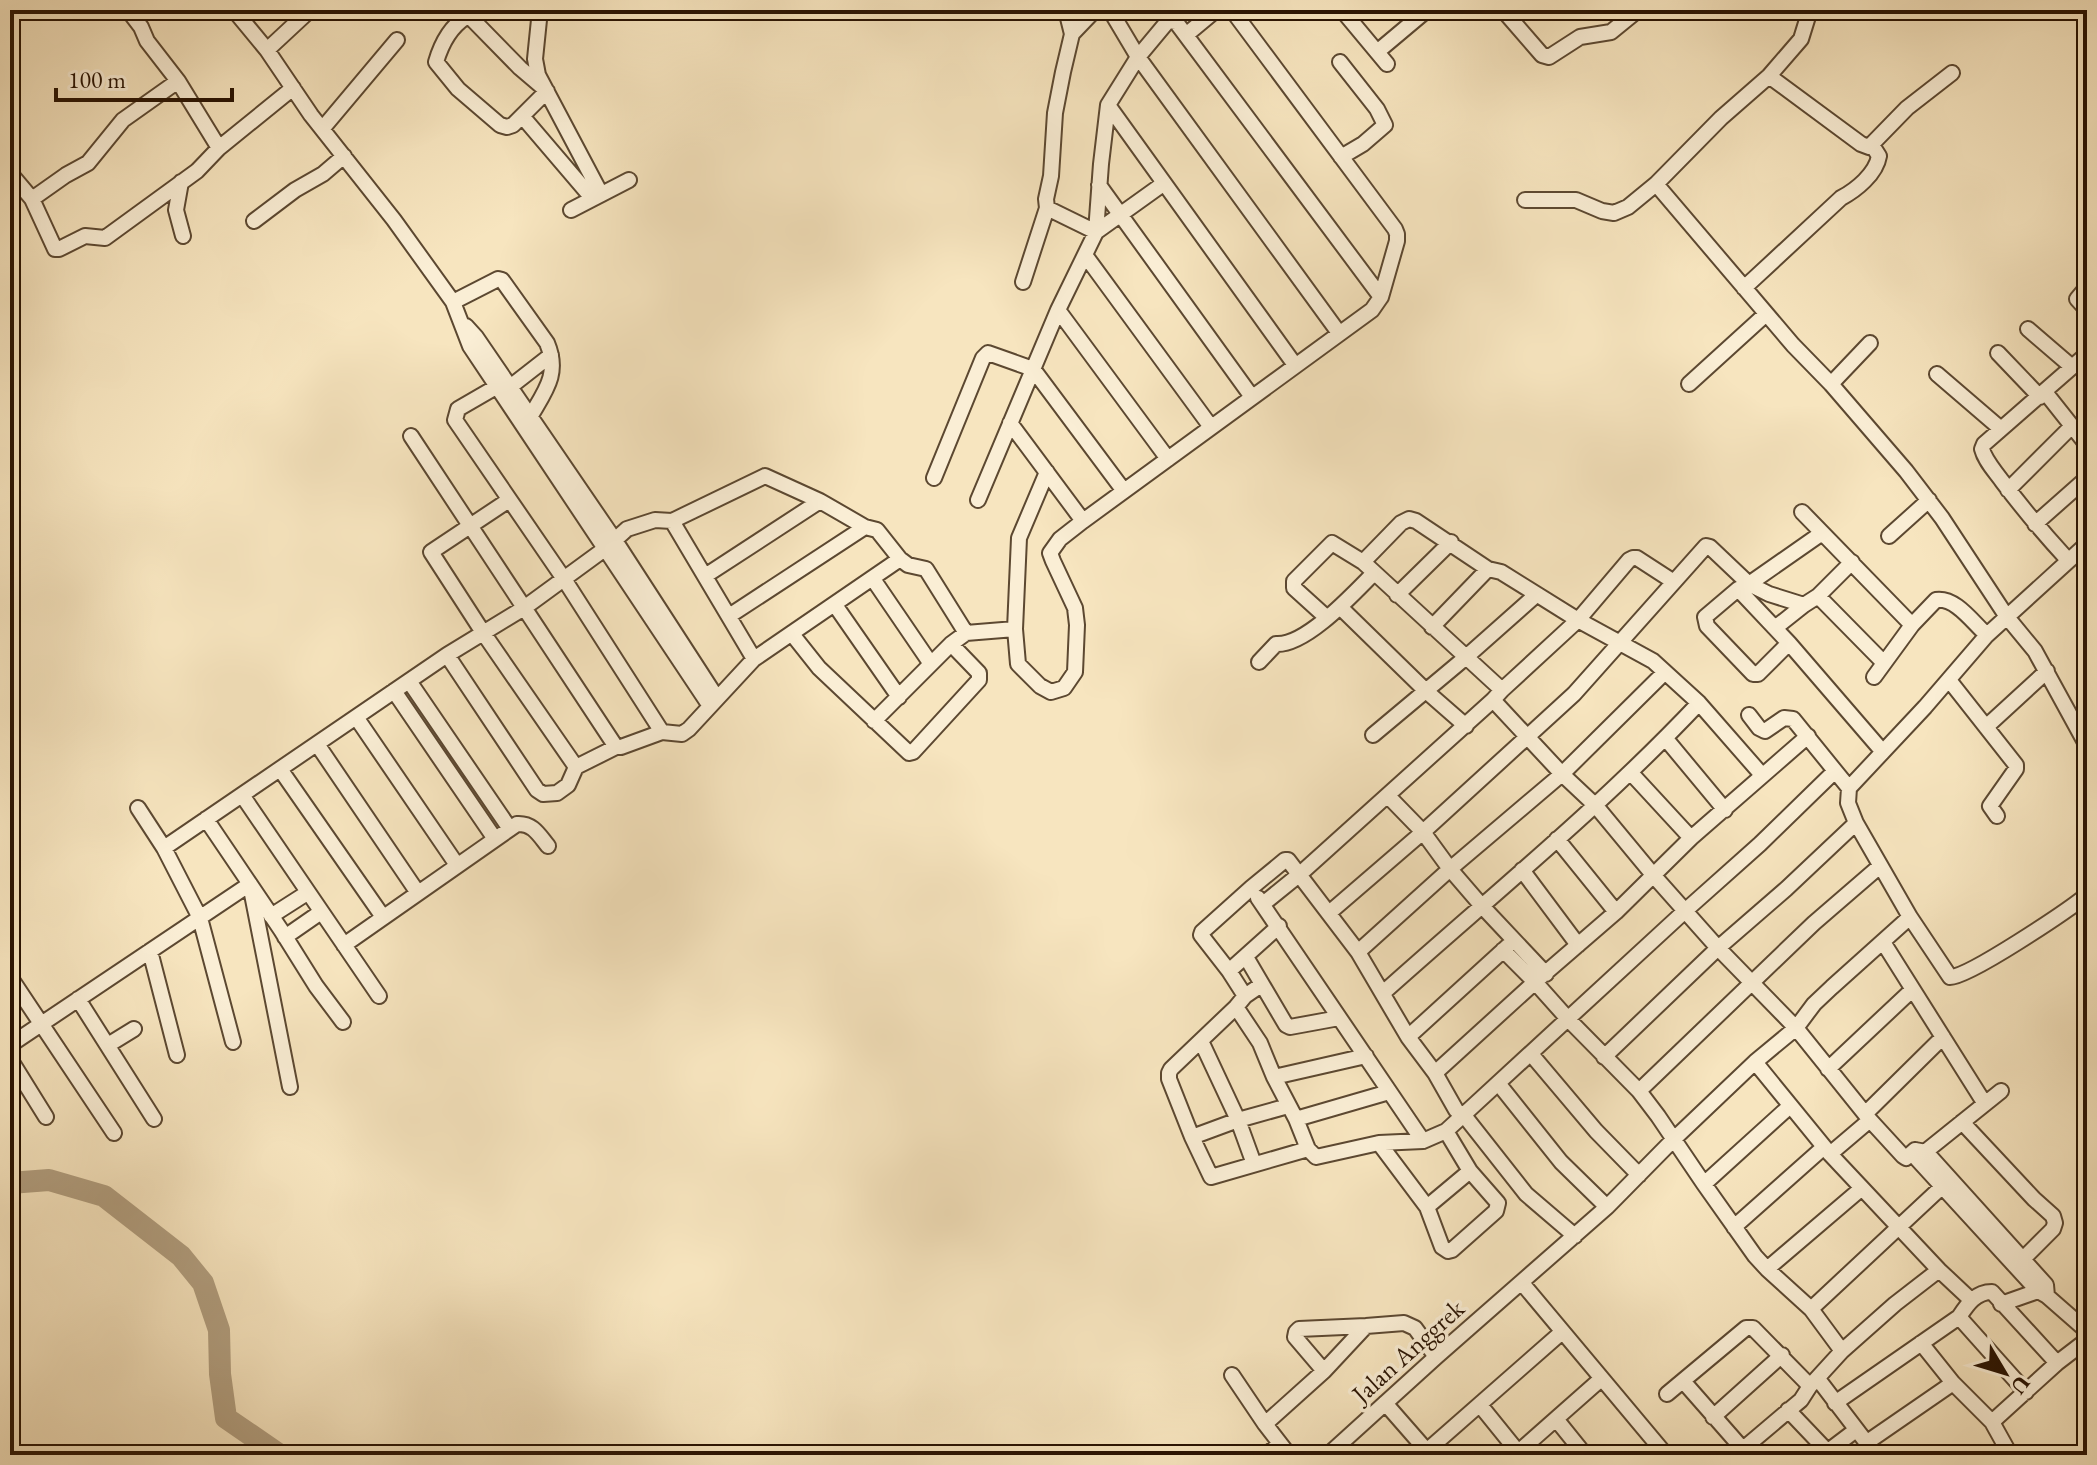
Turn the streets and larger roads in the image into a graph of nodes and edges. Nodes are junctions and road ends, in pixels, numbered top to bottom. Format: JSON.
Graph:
{"nodes":[{"id":1,"x":128,"y":10,"type":"edge"},
{"id":2,"x":234,"y":10,"type":"edge"},
{"id":3,"x":310,"y":10,"type":"edge"},
{"id":4,"x":1066,"y":10,"type":"edge"},
{"id":5,"x":1095,"y":10,"type":"edge"},
{"id":6,"x":1110,"y":10,"type":"edge"},
{"id":7,"x":1216,"y":10,"type":"edge"},
{"id":8,"x":1232,"y":10,"type":"edge"},
{"id":9,"x":1343,"y":10,"type":"edge"},
{"id":10,"x":1427,"y":10,"type":"edge"},
{"id":11,"x":1638,"y":10,"type":"edge"},
{"id":12,"x":1810,"y":10,"type":"edge"},
{"id":13,"x":2076,"y":10,"type":"edge"},
{"id":14,"x":539,"y":11,"type":"edge"},
{"id":15,"x":2087,"y":11,"type":"edge"},
{"id":16,"x":1513,"y":13,"type":"edge"},
{"id":17,"x":1072,"y":34,"type":"junction"},
{"id":18,"x":1186,"y":35,"type":"junction"},
{"id":19,"x":397,"y":40,"type":"dead end"},
{"id":20,"x":267,"y":50,"type":"junction"},
{"id":21,"x":1377,"y":52,"type":"junction"},
{"id":22,"x":1138,"y":57,"type":"junction"},
{"id":23,"x":1340,"y":62,"type":"dead end"},
{"id":24,"x":1387,"y":64,"type":"dead end"},
{"id":25,"x":1952,"y":73,"type":"dead end"},
{"id":26,"x":1769,"y":76,"type":"junction"},
{"id":27,"x":178,"y":81,"type":"junction"},
{"id":28,"x":293,"y":88,"type":"junction"},
{"id":29,"x":547,"y":91,"type":"junction"},
{"id":30,"x":1108,"y":105,"type":"junction"},
{"id":31,"x":522,"y":116,"type":"junction"},
{"id":32,"x":323,"y":128,"type":"junction"},
{"id":33,"x":1872,"y":145,"type":"junction"},
{"id":34,"x":219,"y":148,"type":"junction"},
{"id":35,"x":344,"y":156,"type":"junction"},
{"id":36,"x":1341,"y":157,"type":"junction"},
{"id":37,"x":10,"y":173,"type":"edge"},
{"id":38,"x":629,"y":180,"type":"dead end"},
{"id":39,"x":181,"y":182,"type":"junction"},
{"id":40,"x":1163,"y":184,"type":"junction"},
{"id":41,"x":1656,"y":184,"type":"junction"},
{"id":42,"x":1099,"y":185,"type":"junction"},
{"id":43,"x":597,"y":196,"type":"junction"},
{"id":44,"x":32,"y":199,"type":"junction"},
{"id":45,"x":1525,"y":200,"type":"dead end"},
{"id":46,"x":1047,"y":208,"type":"junction"},
{"id":47,"x":571,"y":210,"type":"dead end"},
{"id":48,"x":1122,"y":214,"type":"junction"},
{"id":49,"x":254,"y":221,"type":"dead end"},
{"id":50,"x":1096,"y":232,"type":"junction"},
{"id":51,"x":183,"y":236,"type":"dead end"},
{"id":52,"x":1085,"y":255,"type":"junction"},
{"id":53,"x":1023,"y":282,"type":"dead end"},
{"id":54,"x":2087,"y":287,"type":"edge"},
{"id":55,"x":1744,"y":288,"type":"junction"},
{"id":56,"x":1381,"y":297,"type":"junction"},
{"id":57,"x":453,"y":302,"type":"junction"},
{"id":58,"x":1058,"y":310,"type":"junction"},
{"id":59,"x":2087,"y":310,"type":"edge"},
{"id":60,"x":1766,"y":314,"type":"junction"},
{"id":61,"x":2028,"y":329,"type":"dead end"},
{"id":62,"x":1339,"y":333,"type":"junction"},
{"id":63,"x":1870,"y":343,"type":"dead end"},
{"id":64,"x":1998,"y":353,"type":"dead end"},
{"id":65,"x":551,"y":355,"type":"junction"},
{"id":66,"x":2078,"y":361,"type":"edge"},
{"id":67,"x":1295,"y":365,"type":"junction"},
{"id":68,"x":1033,"y":369,"type":"junction"},
{"id":69,"x":1937,"y":374,"type":"dead end"},
{"id":70,"x":2087,"y":374,"type":"edge"},
{"id":71,"x":1689,"y":384,"type":"dead end"},
{"id":72,"x":1831,"y":384,"type":"junction"},
{"id":73,"x":503,"y":387,"type":"junction"},
{"id":74,"x":2042,"y":394,"type":"junction"},
{"id":75,"x":1252,"y":397,"type":"junction"},
{"id":76,"x":530,"y":417,"type":"junction"},
{"id":77,"x":1010,"y":423,"type":"junction"},
{"id":78,"x":1211,"y":427,"type":"junction"},
{"id":79,"x":2071,"y":427,"type":"junction"},
{"id":80,"x":2001,"y":429,"type":"junction"},
{"id":81,"x":411,"y":436,"type":"dead end"},
{"id":82,"x":2087,"y":445,"type":"edge"},
{"id":83,"x":1168,"y":459,"type":"junction"},
{"id":84,"x":1047,"y":472,"type":"junction"},
{"id":85,"x":934,"y":478,"type":"dead end"},
{"id":86,"x":2087,"y":478,"type":"edge"},
{"id":87,"x":2008,"y":490,"type":"junction"},
{"id":88,"x":1124,"y":491,"type":"junction"},
{"id":89,"x":509,"y":500,"type":"junction"},
{"id":90,"x":978,"y":500,"type":"dead end"},
{"id":91,"x":1929,"y":500,"type":"junction"},
{"id":92,"x":820,"y":501,"type":"junction"},
{"id":93,"x":1802,"y":512,"type":"dead end"},
{"id":94,"x":672,"y":521,"type":"junction"},
{"id":95,"x":1083,"y":521,"type":"junction"},
{"id":96,"x":2035,"y":524,"type":"junction"},
{"id":97,"x":470,"y":527,"type":"junction"},
{"id":98,"x":865,"y":527,"type":"junction"},
{"id":99,"x":1822,"y":533,"type":"junction"},
{"id":100,"x":1889,"y":536,"type":"dead end"},
{"id":101,"x":1451,"y":542,"type":"junction"},
{"id":102,"x":610,"y":544,"type":"junction"},
{"id":103,"x":2087,"y":544,"type":"edge"},
{"id":104,"x":900,"y":559,"type":"junction"},
{"id":105,"x":2068,"y":560,"type":"junction"},
{"id":106,"x":1852,"y":562,"type":"junction"},
{"id":107,"x":1368,"y":567,"type":"junction"},
{"id":108,"x":1488,"y":569,"type":"junction"},
{"id":109,"x":705,"y":576,"type":"junction"},
{"id":110,"x":564,"y":579,"type":"junction"},
{"id":111,"x":873,"y":579,"type":"junction"},
{"id":112,"x":1674,"y":582,"type":"junction"},
{"id":113,"x":1744,"y":586,"type":"junction"},
{"id":114,"x":1397,"y":595,"type":"junction"},
{"id":115,"x":1536,"y":595,"type":"junction"},
{"id":116,"x":1818,"y":596,"type":"junction"},
{"id":117,"x":835,"y":605,"type":"junction"},
{"id":118,"x":1804,"y":605,"type":"junction"},
{"id":119,"x":1340,"y":607,"type":"junction"},
{"id":120,"x":524,"y":608,"type":"junction"},
{"id":121,"x":729,"y":616,"type":"junction"},
{"id":122,"x":1326,"y":617,"type":"junction"},
{"id":123,"x":2007,"y":617,"type":"junction"},
{"id":124,"x":1578,"y":620,"type":"junction"},
{"id":125,"x":1912,"y":625,"type":"junction"},
{"id":126,"x":1432,"y":627,"type":"junction"},
{"id":127,"x":1775,"y":628,"type":"junction"},
{"id":128,"x":1010,"y":629,"type":"junction"},
{"id":129,"x":970,"y":632,"type":"junction"},
{"id":130,"x":484,"y":634,"type":"junction"},
{"id":131,"x":792,"y":634,"type":"junction"},
{"id":132,"x":1987,"y":635,"type":"junction"},
{"id":133,"x":1789,"y":643,"type":"junction"},
{"id":134,"x":951,"y":644,"type":"junction"},
{"id":135,"x":1621,"y":644,"type":"junction"},
{"id":136,"x":447,"y":655,"type":"junction"},
{"id":137,"x":1465,"y":658,"type":"junction"},
{"id":138,"x":754,"y":659,"type":"junction"},
{"id":139,"x":1259,"y":662,"type":"dead end"},
{"id":140,"x":1884,"y":663,"type":"junction"},
{"id":141,"x":931,"y":664,"type":"junction"},
{"id":142,"x":2047,"y":671,"type":"junction"},
{"id":143,"x":1665,"y":672,"type":"junction"},
{"id":144,"x":1874,"y":677,"type":"dead end"},
{"id":145,"x":1949,"y":680,"type":"junction"},
{"id":146,"x":409,"y":681,"type":"junction"},
{"id":147,"x":394,"y":691,"type":"junction"},
{"id":148,"x":1426,"y":691,"type":"junction"},
{"id":149,"x":1497,"y":695,"type":"junction"},
{"id":150,"x":899,"y":697,"type":"junction"},
{"id":151,"x":714,"y":702,"type":"junction"},
{"id":152,"x":1699,"y":703,"type":"junction"},
{"id":153,"x":1749,"y":715,"type":"dead end"},
{"id":154,"x":356,"y":717,"type":"junction"},
{"id":155,"x":874,"y":721,"type":"junction"},
{"id":156,"x":1466,"y":726,"type":"junction"},
{"id":157,"x":1986,"y":727,"type":"junction"},
{"id":158,"x":662,"y":732,"type":"junction"},
{"id":159,"x":1373,"y":735,"type":"dead end"},
{"id":160,"x":1808,"y":736,"type":"junction"},
{"id":161,"x":2085,"y":736,"type":"edge"},
{"id":162,"x":1527,"y":737,"type":"junction"},
{"id":163,"x":1666,"y":739,"type":"junction"},
{"id":164,"x":317,"y":744,"type":"junction"},
{"id":165,"x":616,"y":747,"type":"junction"},
{"id":166,"x":1883,"y":752,"type":"junction"},
{"id":167,"x":576,"y":767,"type":"junction"},
{"id":168,"x":280,"y":769,"type":"junction"},
{"id":169,"x":1835,"y":771,"type":"junction"},
{"id":170,"x":1631,"y":773,"type":"junction"},
{"id":171,"x":1562,"y":774,"type":"junction"},
{"id":172,"x":1762,"y":775,"type":"junction"},
{"id":173,"x":1849,"y":788,"type":"junction"},
{"id":174,"x":242,"y":795,"type":"junction"},
{"id":175,"x":1388,"y":796,"type":"junction"},
{"id":176,"x":1596,"y":806,"type":"junction"},
{"id":177,"x":138,"y":808,"type":"dead end"},
{"id":178,"x":1725,"y":810,"type":"junction"},
{"id":179,"x":1997,"y":816,"type":"dead end"},
{"id":180,"x":206,"y":819,"type":"junction"},
{"id":181,"x":1856,"y":823,"type":"junction"},
{"id":182,"x":510,"y":829,"type":"junction"},
{"id":183,"x":1423,"y":832,"type":"junction"},
{"id":184,"x":1691,"y":838,"type":"junction"},
{"id":185,"x":495,"y":839,"type":"junction"},
{"id":186,"x":1557,"y":839,"type":"junction"},
{"id":187,"x":548,"y":846,"type":"dead end"},
{"id":188,"x":164,"y":848,"type":"junction"},
{"id":189,"x":457,"y":865,"type":"junction"},
{"id":190,"x":1880,"y":866,"type":"junction"},
{"id":191,"x":1450,"y":869,"type":"junction"},
{"id":192,"x":1522,"y":870,"type":"junction"},
{"id":193,"x":1300,"y":874,"type":"junction"},
{"id":194,"x":1654,"y":876,"type":"junction"},
{"id":195,"x":250,"y":884,"type":"junction"},
{"id":196,"x":1251,"y":888,"type":"junction"},
{"id":197,"x":307,"y":893,"type":"junction"},
{"id":198,"x":418,"y":893,"type":"junction"},
{"id":199,"x":2087,"y":895,"type":"edge"},
{"id":200,"x":1263,"y":904,"type":"junction"},
{"id":201,"x":1481,"y":905,"type":"junction"},
{"id":202,"x":1686,"y":910,"type":"junction"},
{"id":203,"x":321,"y":912,"type":"junction"},
{"id":204,"x":1616,"y":912,"type":"junction"},
{"id":205,"x":1329,"y":913,"type":"junction"},
{"id":206,"x":271,"y":916,"type":"junction"},
{"id":207,"x":383,"y":917,"type":"junction"},
{"id":208,"x":1910,"y":917,"type":"junction"},
{"id":209,"x":200,"y":918,"type":"junction"},
{"id":210,"x":1279,"y":926,"type":"junction"},
{"id":211,"x":283,"y":933,"type":"junction"},
{"id":212,"x":261,"y":939,"type":"junction"},
{"id":213,"x":1883,"y":942,"type":"junction"},
{"id":214,"x":344,"y":945,"type":"junction"},
{"id":215,"x":1508,"y":945,"type":"junction"},
{"id":216,"x":1578,"y":945,"type":"junction"},
{"id":217,"x":1718,"y":948,"type":"junction"},
{"id":218,"x":150,"y":951,"type":"junction"},
{"id":219,"x":1358,"y":952,"type":"junction"},
{"id":220,"x":1246,"y":957,"type":"junction"},
{"id":221,"x":1229,"y":971,"type":"junction"},
{"id":222,"x":10,"y":977,"type":"edge"},
{"id":223,"x":1541,"y":978,"type":"junction"},
{"id":224,"x":1751,"y":982,"type":"junction"},
{"id":225,"x":1261,"y":985,"type":"junction"},
{"id":226,"x":1912,"y":990,"type":"junction"},
{"id":227,"x":1383,"y":993,"type":"junction"},
{"id":228,"x":379,"y":996,"type":"dead end"},
{"id":229,"x":78,"y":999,"type":"junction"},
{"id":230,"x":1240,"y":1002,"type":"junction"},
{"id":231,"x":1339,"y":1018,"type":"junction"},
{"id":232,"x":1568,"y":1019,"type":"junction"},
{"id":233,"x":343,"y":1022,"type":"dead end"},
{"id":234,"x":41,"y":1024,"type":"junction"},
{"id":235,"x":1796,"y":1028,"type":"junction"},
{"id":236,"x":134,"y":1029,"type":"dead end"},
{"id":237,"x":1408,"y":1037,"type":"junction"},
{"id":238,"x":1943,"y":1037,"type":"junction"},
{"id":239,"x":1201,"y":1041,"type":"junction"},
{"id":240,"x":233,"y":1042,"type":"dead end"},
{"id":241,"x":10,"y":1045,"type":"edge"},
{"id":242,"x":108,"y":1045,"type":"junction"},
{"id":243,"x":1531,"y":1054,"type":"junction"},
{"id":244,"x":177,"y":1055,"type":"dead end"},
{"id":245,"x":1366,"y":1056,"type":"junction"},
{"id":246,"x":1604,"y":1057,"type":"junction"},
{"id":247,"x":10,"y":1059,"type":"edge"},
{"id":248,"x":1755,"y":1062,"type":"junction"},
{"id":249,"x":1828,"y":1069,"type":"junction"},
{"id":250,"x":1435,"y":1073,"type":"junction"},
{"id":251,"x":1274,"y":1077,"type":"junction"},
{"id":252,"x":1498,"y":1083,"type":"junction"},
{"id":253,"x":290,"y":1087,"type":"dead end"},
{"id":254,"x":1639,"y":1091,"type":"junction"},
{"id":255,"x":2001,"y":1091,"type":"dead end"},
{"id":256,"x":1389,"y":1092,"type":"junction"},
{"id":257,"x":1985,"y":1104,"type":"junction"},
{"id":258,"x":1790,"y":1106,"type":"junction"},
{"id":259,"x":1292,"y":1112,"type":"junction"},
{"id":260,"x":1463,"y":1114,"type":"junction"},
{"id":261,"x":1868,"y":1116,"type":"junction"},
{"id":262,"x":46,"y":1117,"type":"dead end"},
{"id":263,"x":154,"y":1119,"type":"dead end"},
{"id":264,"x":1238,"y":1120,"type":"junction"},
{"id":265,"x":1962,"y":1122,"type":"junction"},
{"id":266,"x":1446,"y":1131,"type":"junction"},
{"id":267,"x":114,"y":1133,"type":"dead end"},
{"id":268,"x":1192,"y":1137,"type":"junction"},
{"id":269,"x":1674,"y":1139,"type":"junction"},
{"id":270,"x":1423,"y":1141,"type":"junction"},
{"id":271,"x":1379,"y":1143,"type":"junction"},
{"id":272,"x":1308,"y":1149,"type":"junction"},
{"id":273,"x":1827,"y":1150,"type":"junction"},
{"id":274,"x":1919,"y":1154,"type":"junction"},
{"id":275,"x":1254,"y":1164,"type":"junction"},
{"id":276,"x":1470,"y":1171,"type":"junction"},
{"id":277,"x":1639,"y":1175,"type":"junction"},
{"id":278,"x":1946,"y":1183,"type":"junction"},
{"id":279,"x":1704,"y":1184,"type":"junction"},
{"id":280,"x":1862,"y":1188,"type":"junction"},
{"id":281,"x":1427,"y":1207,"type":"junction"},
{"id":282,"x":1607,"y":1207,"type":"junction"},
{"id":283,"x":1734,"y":1227,"type":"junction"},
{"id":284,"x":1900,"y":1227,"type":"junction"},
{"id":285,"x":1575,"y":1236,"type":"junction"},
{"id":286,"x":1994,"y":1237,"type":"junction"},
{"id":287,"x":2023,"y":1259,"type":"junction"},
{"id":288,"x":1767,"y":1269,"type":"junction"},
{"id":289,"x":1939,"y":1270,"type":"junction"},
{"id":290,"x":1522,"y":1283,"type":"junction"},
{"id":291,"x":2044,"y":1290,"type":"junction"},
{"id":292,"x":1971,"y":1300,"type":"junction"},
{"id":293,"x":2001,"y":1304,"type":"junction"},
{"id":294,"x":1811,"y":1309,"type":"junction"},
{"id":295,"x":1959,"y":1317,"type":"junction"},
{"id":296,"x":1366,"y":1326,"type":"junction"},
{"id":297,"x":2087,"y":1331,"type":"edge"},
{"id":298,"x":1562,"y":1332,"type":"junction"},
{"id":299,"x":2087,"y":1340,"type":"edge"},
{"id":300,"x":1921,"y":1343,"type":"junction"},
{"id":301,"x":1842,"y":1351,"type":"junction"},
{"id":302,"x":1782,"y":1355,"type":"junction"},
{"id":303,"x":1436,"y":1357,"type":"junction"},
{"id":304,"x":2057,"y":1363,"type":"junction"},
{"id":305,"x":1324,"y":1371,"type":"junction"},
{"id":306,"x":1232,"y":1375,"type":"dead end"},
{"id":307,"x":1601,"y":1379,"type":"junction"},
{"id":308,"x":1683,"y":1381,"type":"junction"},
{"id":309,"x":1814,"y":1382,"type":"junction"},
{"id":310,"x":1953,"y":1383,"type":"junction"},
{"id":311,"x":2026,"y":1392,"type":"junction"},
{"id":312,"x":1667,"y":1394,"type":"dead end"},
{"id":313,"x":1385,"y":1403,"type":"junction"},
{"id":314,"x":1835,"y":1403,"type":"junction"},
{"id":315,"x":1480,"y":1405,"type":"junction"},
{"id":316,"x":1788,"y":1410,"type":"junction"},
{"id":317,"x":1713,"y":1417,"type":"junction"},
{"id":318,"x":1556,"y":1419,"type":"junction"},
{"id":319,"x":1992,"y":1422,"type":"junction"},
{"id":320,"x":1265,"y":1424,"type":"junction"},
{"id":321,"x":1861,"y":1436,"type":"junction"},
{"id":322,"x":2007,"y":1449,"type":"dead end"},
{"id":323,"x":1285,"y":1450,"type":"edge"},
{"id":324,"x":1745,"y":1452,"type":"edge"},
{"id":325,"x":1424,"y":1453,"type":"edge"},
{"id":326,"x":1826,"y":1453,"type":"edge"},
{"id":327,"x":1517,"y":1454,"type":"edge"},
{"id":328,"x":1266,"y":1455,"type":"edge"},
{"id":329,"x":1328,"y":1455,"type":"edge"},
{"id":330,"x":1585,"y":1455,"type":"edge"},
{"id":331,"x":1666,"y":1455,"type":"edge"},
{"id":332,"x":1876,"y":1455,"type":"edge"}],
"edges":[{"from":1,"to":27,"type":"street"},
{"from":2,"to":20,"type":"street"},
{"from":3,"to":20,"type":"street"},
{"from":4,"to":17,"type":"street"},
{"from":5,"to":17,"type":"street"},
{"from":6,"to":22,"type":"street"},
{"from":7,"to":18,"type":"street"},
{"from":8,"to":36,"type":"street"},
{"from":9,"to":21,"type":"street"},
{"from":10,"to":21,"type":"street"},
{"from":11,"to":16,"type":"street"},
{"from":12,"to":26,"type":"street"},
{"from":13,"to":15,"type":"street"},
{"from":14,"to":29,"type":"street"},
{"from":17,"to":46,"type":"street"},
{"from":18,"to":22,"type":"street"},
{"from":18,"to":56,"type":"street"},
{"from":19,"to":32,"type":"street"},
{"from":20,"to":28,"type":"street"},
{"from":21,"to":24,"type":"street"},
{"from":22,"to":30,"type":"street"},
{"from":22,"to":62,"type":"street"},
{"from":23,"to":36,"type":"street"},
{"from":25,"to":33,"type":"street"},
{"from":26,"to":33,"type":"street"},
{"from":26,"to":41,"type":"street"},
{"from":27,"to":34,"type":"street"},
{"from":27,"to":44,"type":"street"},
{"from":28,"to":32,"type":"street"},
{"from":28,"to":34,"type":"street"},
{"from":29,"to":31,"type":"street"},
{"from":29,"to":31,"type":"street"},
{"from":29,"to":43,"type":"street"},
{"from":30,"to":40,"type":"street"},
{"from":30,"to":42,"type":"street"},
{"from":31,"to":43,"type":"street"},
{"from":32,"to":35,"type":"street"},
{"from":33,"to":55,"type":"street"},
{"from":34,"to":39,"type":"street"},
{"from":35,"to":49,"type":"street"},
{"from":35,"to":57,"type":"street"},
{"from":36,"to":56,"type":"street"},
{"from":37,"to":44,"type":"street"},
{"from":38,"to":43,"type":"street"},
{"from":39,"to":44,"type":"street"},
{"from":39,"to":51,"type":"street"},
{"from":40,"to":48,"type":"street"},
{"from":40,"to":67,"type":"street"},
{"from":41,"to":45,"type":"street"},
{"from":41,"to":55,"type":"street"},
{"from":42,"to":48,"type":"street"},
{"from":42,"to":50,"type":"street"},
{"from":43,"to":47,"type":"street"},
{"from":46,"to":50,"type":"street"},
{"from":46,"to":53,"type":"street"},
{"from":48,"to":50,"type":"street"},
{"from":48,"to":75,"type":"street"},
{"from":50,"to":52,"type":"street"},
{"from":52,"to":58,"type":"street"},
{"from":52,"to":78,"type":"street"},
{"from":54,"to":59,"type":"street"},
{"from":55,"to":60,"type":"street"},
{"from":56,"to":62,"type":"street"},
{"from":57,"to":65,"type":"street"},
{"from":57,"to":73,"type":"street"},
{"from":58,"to":68,"type":"street"},
{"from":58,"to":83,"type":"street"},
{"from":60,"to":71,"type":"street"},
{"from":60,"to":72,"type":"street"},
{"from":61,"to":66,"type":"street"},
{"from":62,"to":67,"type":"street"},
{"from":63,"to":72,"type":"street"},
{"from":64,"to":74,"type":"street"},
{"from":65,"to":73,"type":"street"},
{"from":65,"to":76,"type":"street"},
{"from":66,"to":70,"type":"street"},
{"from":66,"to":74,"type":"street"},
{"from":67,"to":75,"type":"street"},
{"from":68,"to":77,"type":"street"},
{"from":68,"to":85,"type":"street"},
{"from":68,"to":88,"type":"street"},
{"from":69,"to":80,"type":"street"},
{"from":72,"to":91,"type":"street"},
{"from":73,"to":76,"type":"street"},
{"from":73,"to":89,"type":"street"},
{"from":73,"to":102,"type":"street"},
{"from":74,"to":79,"type":"street"},
{"from":74,"to":80,"type":"street"},
{"from":75,"to":78,"type":"street"},
{"from":76,"to":102,"type":"street"},
{"from":77,"to":84,"type":"street"},
{"from":77,"to":90,"type":"street"},
{"from":78,"to":83,"type":"street"},
{"from":79,"to":82,"type":"street"},
{"from":79,"to":87,"type":"street"},
{"from":80,"to":87,"type":"street"},
{"from":81,"to":97,"type":"street"},
{"from":83,"to":88,"type":"street"},
{"from":84,"to":95,"type":"street"},
{"from":84,"to":128,"type":"street"},
{"from":86,"to":96,"type":"street"},
{"from":87,"to":96,"type":"street"},
{"from":88,"to":95,"type":"street"},
{"from":89,"to":97,"type":"street"},
{"from":89,"to":110,"type":"street"},
{"from":91,"to":100,"type":"street"},
{"from":91,"to":123,"type":"street"},
{"from":92,"to":94,"type":"street"},
{"from":92,"to":98,"type":"street"},
{"from":92,"to":109,"type":"street"},
{"from":93,"to":99,"type":"street"},
{"from":94,"to":102,"type":"street"},
{"from":94,"to":109,"type":"street"},
{"from":95,"to":128,"type":"street"},
{"from":96,"to":105,"type":"street"},
{"from":97,"to":120,"type":"street"},
{"from":97,"to":130,"type":"street"},
{"from":98,"to":104,"type":"street"},
{"from":98,"to":121,"type":"street"},
{"from":99,"to":106,"type":"street"},
{"from":99,"to":113,"type":"street"},
{"from":101,"to":107,"type":"street"},
{"from":101,"to":108,"type":"street"},
{"from":101,"to":114,"type":"street"},
{"from":102,"to":110,"type":"street"},
{"from":102,"to":151,"type":"street"},
{"from":103,"to":105,"type":"street"},
{"from":104,"to":111,"type":"street"},
{"from":104,"to":129,"type":"street"},
{"from":105,"to":123,"type":"street"},
{"from":106,"to":116,"type":"street"},
{"from":106,"to":125,"type":"street"},
{"from":107,"to":114,"type":"street"},
{"from":107,"to":119,"type":"street"},
{"from":107,"to":122,"type":"street"},
{"from":108,"to":115,"type":"street"},
{"from":108,"to":126,"type":"street"},
{"from":109,"to":121,"type":"street"},
{"from":110,"to":120,"type":"street"},
{"from":110,"to":158,"type":"street"},
{"from":111,"to":117,"type":"street"},
{"from":111,"to":141,"type":"street"},
{"from":112,"to":113,"type":"street"},
{"from":112,"to":124,"type":"street"},
{"from":112,"to":135,"type":"street"},
{"from":113,"to":118,"type":"street"},
{"from":113,"to":127,"type":"street"},
{"from":113,"to":133,"type":"street"},
{"from":114,"to":126,"type":"street"},
{"from":115,"to":124,"type":"street"},
{"from":115,"to":137,"type":"street"},
{"from":116,"to":118,"type":"street"},
{"from":116,"to":140,"type":"street"},
{"from":117,"to":131,"type":"street"},
{"from":117,"to":150,"type":"street"},
{"from":118,"to":127,"type":"street"},
{"from":119,"to":122,"type":"street"},
{"from":119,"to":148,"type":"street"},
{"from":120,"to":130,"type":"street"},
{"from":120,"to":165,"type":"street"},
{"from":121,"to":138,"type":"street"},
{"from":122,"to":139,"type":"street"},
{"from":123,"to":132,"type":"street"},
{"from":123,"to":142,"type":"street"},
{"from":124,"to":135,"type":"street"},
{"from":124,"to":149,"type":"street"},
{"from":125,"to":132,"type":"street"},
{"from":125,"to":140,"type":"street"},
{"from":126,"to":137,"type":"street"},
{"from":127,"to":133,"type":"street"},
{"from":128,"to":129,"type":"street"},
{"from":129,"to":134,"type":"street"},
{"from":130,"to":136,"type":"street"},
{"from":130,"to":167,"type":"street"},
{"from":131,"to":138,"type":"street"},
{"from":131,"to":155,"type":"street"},
{"from":132,"to":145,"type":"street"},
{"from":133,"to":166,"type":"street"},
{"from":134,"to":141,"type":"street"},
{"from":134,"to":155,"type":"street"},
{"from":135,"to":143,"type":"street"},
{"from":135,"to":162,"type":"street"},
{"from":136,"to":146,"type":"street"},
{"from":136,"to":167,"type":"street"},
{"from":137,"to":148,"type":"street"},
{"from":137,"to":149,"type":"street"},
{"from":138,"to":151,"type":"street"},
{"from":140,"to":144,"type":"street"},
{"from":141,"to":150,"type":"street"},
{"from":142,"to":157,"type":"street"},
{"from":142,"to":161,"type":"street"},
{"from":143,"to":152,"type":"street"},
{"from":143,"to":171,"type":"street"},
{"from":145,"to":157,"type":"street"},
{"from":145,"to":166,"type":"street"},
{"from":146,"to":147,"type":"street"},
{"from":146,"to":182,"type":"street"},
{"from":147,"to":154,"type":"street"},
{"from":147,"to":185,"type":"street"},
{"from":148,"to":156,"type":"street"},
{"from":148,"to":159,"type":"street"},
{"from":149,"to":156,"type":"street"},
{"from":149,"to":162,"type":"street"},
{"from":150,"to":155,"type":"street"},
{"from":151,"to":158,"type":"street"},
{"from":152,"to":163,"type":"street"},
{"from":152,"to":172,"type":"street"},
{"from":153,"to":160,"type":"street"},
{"from":154,"to":164,"type":"street"},
{"from":154,"to":189,"type":"street"},
{"from":156,"to":175,"type":"street"},
{"from":157,"to":179,"type":"street"},
{"from":158,"to":165,"type":"street"},
{"from":160,"to":169,"type":"street"},
{"from":160,"to":172,"type":"street"},
{"from":162,"to":171,"type":"street"},
{"from":162,"to":183,"type":"street"},
{"from":163,"to":170,"type":"street"},
{"from":163,"to":178,"type":"street"},
{"from":164,"to":168,"type":"street"},
{"from":164,"to":198,"type":"street"},
{"from":165,"to":167,"type":"street"},
{"from":166,"to":173,"type":"street"},
{"from":168,"to":174,"type":"street"},
{"from":168,"to":207,"type":"street"},
{"from":169,"to":173,"type":"street"},
{"from":169,"to":202,"type":"street"},
{"from":170,"to":176,"type":"street"},
{"from":170,"to":184,"type":"street"},
{"from":171,"to":176,"type":"street"},
{"from":171,"to":191,"type":"street"},
{"from":172,"to":178,"type":"street"},
{"from":173,"to":181,"type":"street"},
{"from":174,"to":180,"type":"street"},
{"from":174,"to":197,"type":"street"},
{"from":175,"to":183,"type":"street"},
{"from":175,"to":193,"type":"street"},
{"from":176,"to":186,"type":"street"},
{"from":176,"to":194,"type":"street"},
{"from":177,"to":188,"type":"street"},
{"from":178,"to":184,"type":"street"},
{"from":180,"to":188,"type":"street"},
{"from":180,"to":195,"type":"street"},
{"from":181,"to":190,"type":"street"},
{"from":181,"to":217,"type":"street"},
{"from":182,"to":185,"type":"street"},
{"from":182,"to":187,"type":"street"},
{"from":183,"to":191,"type":"street"},
{"from":183,"to":205,"type":"street"},
{"from":184,"to":194,"type":"street"},
{"from":185,"to":189,"type":"street"},
{"from":186,"to":192,"type":"street"},
{"from":186,"to":204,"type":"street"},
{"from":188,"to":209,"type":"street"},
{"from":189,"to":198,"type":"street"},
{"from":190,"to":208,"type":"street"},
{"from":190,"to":224,"type":"street"},
{"from":191,"to":201,"type":"street"},
{"from":191,"to":219,"type":"street"},
{"from":192,"to":201,"type":"street"},
{"from":192,"to":216,"type":"street"},
{"from":193,"to":196,"type":"street"},
{"from":193,"to":200,"type":"street"},
{"from":193,"to":205,"type":"street"},
{"from":194,"to":202,"type":"street"},
{"from":194,"to":204,"type":"street"},
{"from":195,"to":206,"type":"street"},
{"from":195,"to":209,"type":"street"},
{"from":195,"to":212,"type":"street"},
{"from":196,"to":200,"type":"street"},
{"from":196,"to":221,"type":"street"},
{"from":197,"to":203,"type":"street"},
{"from":197,"to":206,"type":"street"},
{"from":198,"to":207,"type":"street"},
{"from":199,"to":208,"type":"street"},
{"from":200,"to":210,"type":"street"},
{"from":201,"to":215,"type":"street"},
{"from":201,"to":227,"type":"street"},
{"from":202,"to":217,"type":"street"},
{"from":202,"to":232,"type":"street"},
{"from":203,"to":211,"type":"street"},
{"from":203,"to":214,"type":"street"},
{"from":204,"to":216,"type":"street"},
{"from":205,"to":219,"type":"street"},
{"from":206,"to":211,"type":"street"},
{"from":207,"to":214,"type":"street"},
{"from":208,"to":213,"type":"street","name":"Jalan Anggrek"},
{"from":209,"to":218,"type":"street"},
{"from":209,"to":240,"type":"street"},
{"from":210,"to":220,"type":"street"},
{"from":210,"to":231,"type":"street"},
{"from":211,"to":212,"type":"street"},
{"from":211,"to":233,"type":"street"},
{"from":212,"to":253,"type":"street"},
{"from":213,"to":226,"type":"street"},
{"from":213,"to":235,"type":"street","name":"Jalan Anggrek"},
{"from":214,"to":228,"type":"street"},
{"from":215,"to":223,"type":"street"},
{"from":215,"to":237,"type":"street"},
{"from":216,"to":223,"type":"street"},
{"from":217,"to":224,"type":"street"},
{"from":217,"to":246,"type":"street"},
{"from":218,"to":229,"type":"street"},
{"from":218,"to":244,"type":"street"},
{"from":219,"to":227,"type":"street"},
{"from":220,"to":221,"type":"street"},
{"from":220,"to":225,"type":"street"},
{"from":221,"to":230,"type":"street"},
{"from":222,"to":234,"type":"street"},
{"from":223,"to":232,"type":"street"},
{"from":223,"to":250,"type":"street"},
{"from":224,"to":235,"type":"street"},
{"from":224,"to":254,"type":"street"},
{"from":225,"to":230,"type":"street"},
{"from":225,"to":231,"type":"street"},
{"from":226,"to":238,"type":"street"},
{"from":226,"to":249,"type":"street"},
{"from":227,"to":237,"type":"street"},
{"from":229,"to":234,"type":"street"},
{"from":229,"to":242,"type":"street"},
{"from":230,"to":239,"type":"street"},
{"from":230,"to":251,"type":"street"},
{"from":231,"to":245,"type":"street"},
{"from":232,"to":243,"type":"street"},
{"from":232,"to":246,"type":"street"},
{"from":234,"to":241,"type":"street"},
{"from":234,"to":267,"type":"street"},
{"from":235,"to":248,"type":"street","name":"Jalan Anggrek"},
{"from":235,"to":249,"type":"street"},
{"from":236,"to":242,"type":"street"},
{"from":237,"to":250,"type":"street"},
{"from":238,"to":257,"type":"street"},
{"from":238,"to":261,"type":"street"},
{"from":239,"to":264,"type":"street"},
{"from":239,"to":268,"type":"street"},
{"from":242,"to":263,"type":"street"},
{"from":243,"to":252,"type":"street"},
{"from":243,"to":277,"type":"street"},
{"from":245,"to":251,"type":"street"},
{"from":245,"to":256,"type":"street"},
{"from":246,"to":254,"type":"street"},
{"from":247,"to":262,"type":"street"},
{"from":248,"to":258,"type":"street"},
{"from":248,"to":269,"type":"street","name":"Jalan Anggrek"},
{"from":249,"to":261,"type":"street"},
{"from":250,"to":260,"type":"street"},
{"from":251,"to":259,"type":"street"},
{"from":252,"to":260,"type":"street"},
{"from":252,"to":282,"type":"street"},
{"from":254,"to":269,"type":"street"},
{"from":255,"to":257,"type":"street"},
{"from":256,"to":259,"type":"street"},
{"from":256,"to":270,"type":"street"},
{"from":257,"to":265,"type":"street"},
{"from":258,"to":273,"type":"street"},
{"from":258,"to":279,"type":"street"},
{"from":259,"to":264,"type":"street"},
{"from":259,"to":272,"type":"street"},
{"from":260,"to":266,"type":"street"},
{"from":260,"to":285,"type":"street"},
{"from":261,"to":273,"type":"street"},
{"from":261,"to":274,"type":"street"},
{"from":264,"to":268,"type":"street"},
{"from":264,"to":275,"type":"street"},
{"from":265,"to":274,"type":"street"},
{"from":265,"to":287,"type":"street"},
{"from":266,"to":270,"type":"street"},
{"from":266,"to":276,"type":"street"},
{"from":268,"to":275,"type":"street"},
{"from":269,"to":277,"type":"street","name":"Jalan Anggrek"},
{"from":269,"to":279,"type":"street"},
{"from":270,"to":271,"type":"street"},
{"from":271,"to":272,"type":"street"},
{"from":271,"to":281,"type":"street"},
{"from":272,"to":275,"type":"street"},
{"from":273,"to":280,"type":"street"},
{"from":273,"to":283,"type":"street"},
{"from":274,"to":278,"type":"street"},
{"from":276,"to":281,"type":"street"},
{"from":276,"to":281,"type":"street"},
{"from":277,"to":282,"type":"street","name":"Jalan Anggrek"},
{"from":278,"to":284,"type":"street"},
{"from":278,"to":286,"type":"street"},
{"from":279,"to":283,"type":"street"},
{"from":280,"to":284,"type":"street"},
{"from":280,"to":288,"type":"street"},
{"from":282,"to":285,"type":"street","name":"Jalan Anggrek"},
{"from":283,"to":288,"type":"street"},
{"from":284,"to":289,"type":"street"},
{"from":284,"to":294,"type":"street"},
{"from":285,"to":290,"type":"street","name":"Jalan Anggrek"},
{"from":286,"to":287,"type":"street"},
{"from":286,"to":291,"type":"street"},
{"from":287,"to":291,"type":"street"},
{"from":288,"to":294,"type":"street"},
{"from":289,"to":292,"type":"street"},
{"from":289,"to":301,"type":"street"},
{"from":290,"to":298,"type":"street"},
{"from":290,"to":303,"type":"street","name":"Jalan Anggrek"},
{"from":291,"to":293,"type":"street"},
{"from":291,"to":297,"type":"street"},
{"from":292,"to":293,"type":"street"},
{"from":292,"to":295,"type":"street"},
{"from":293,"to":304,"type":"street"},
{"from":294,"to":301,"type":"street"},
{"from":295,"to":300,"type":"street"},
{"from":295,"to":311,"type":"street"},
{"from":296,"to":303,"type":"street"},
{"from":296,"to":305,"type":"street"},
{"from":296,"to":305,"type":"street"},
{"from":298,"to":307,"type":"street"},
{"from":298,"to":315,"type":"street"},
{"from":299,"to":304,"type":"street"},
{"from":300,"to":310,"type":"street"},
{"from":300,"to":314,"type":"street"},
{"from":301,"to":309,"type":"street"},
{"from":302,"to":308,"type":"street"},
{"from":302,"to":309,"type":"street"},
{"from":302,"to":317,"type":"street"},
{"from":303,"to":313,"type":"street","name":"Jalan Anggrek"},
{"from":304,"to":311,"type":"street"},
{"from":305,"to":320,"type":"street"},
{"from":306,"to":320,"type":"street"},
{"from":307,"to":318,"type":"street"},
{"from":307,"to":331,"type":"street"},
{"from":308,"to":312,"type":"street"},
{"from":308,"to":317,"type":"street"},
{"from":309,"to":314,"type":"street"},
{"from":309,"to":316,"type":"street"},
{"from":310,"to":319,"type":"street"},
{"from":310,"to":321,"type":"street"},
{"from":311,"to":319,"type":"street"},
{"from":313,"to":325,"type":"street"},
{"from":313,"to":329,"type":"street","name":"Jalan Anggrek"},
{"from":314,"to":321,"type":"street"},
{"from":315,"to":325,"type":"street"},
{"from":315,"to":327,"type":"street"},
{"from":316,"to":324,"type":"street"},
{"from":316,"to":326,"type":"street"},
{"from":317,"to":324,"type":"street"},
{"from":318,"to":327,"type":"street"},
{"from":318,"to":330,"type":"street"},
{"from":319,"to":322,"type":"street"},
{"from":320,"to":323,"type":"street"},
{"from":321,"to":326,"type":"street"},
{"from":321,"to":332,"type":"street"},
{"from":323,"to":328,"type":"street"}]}
